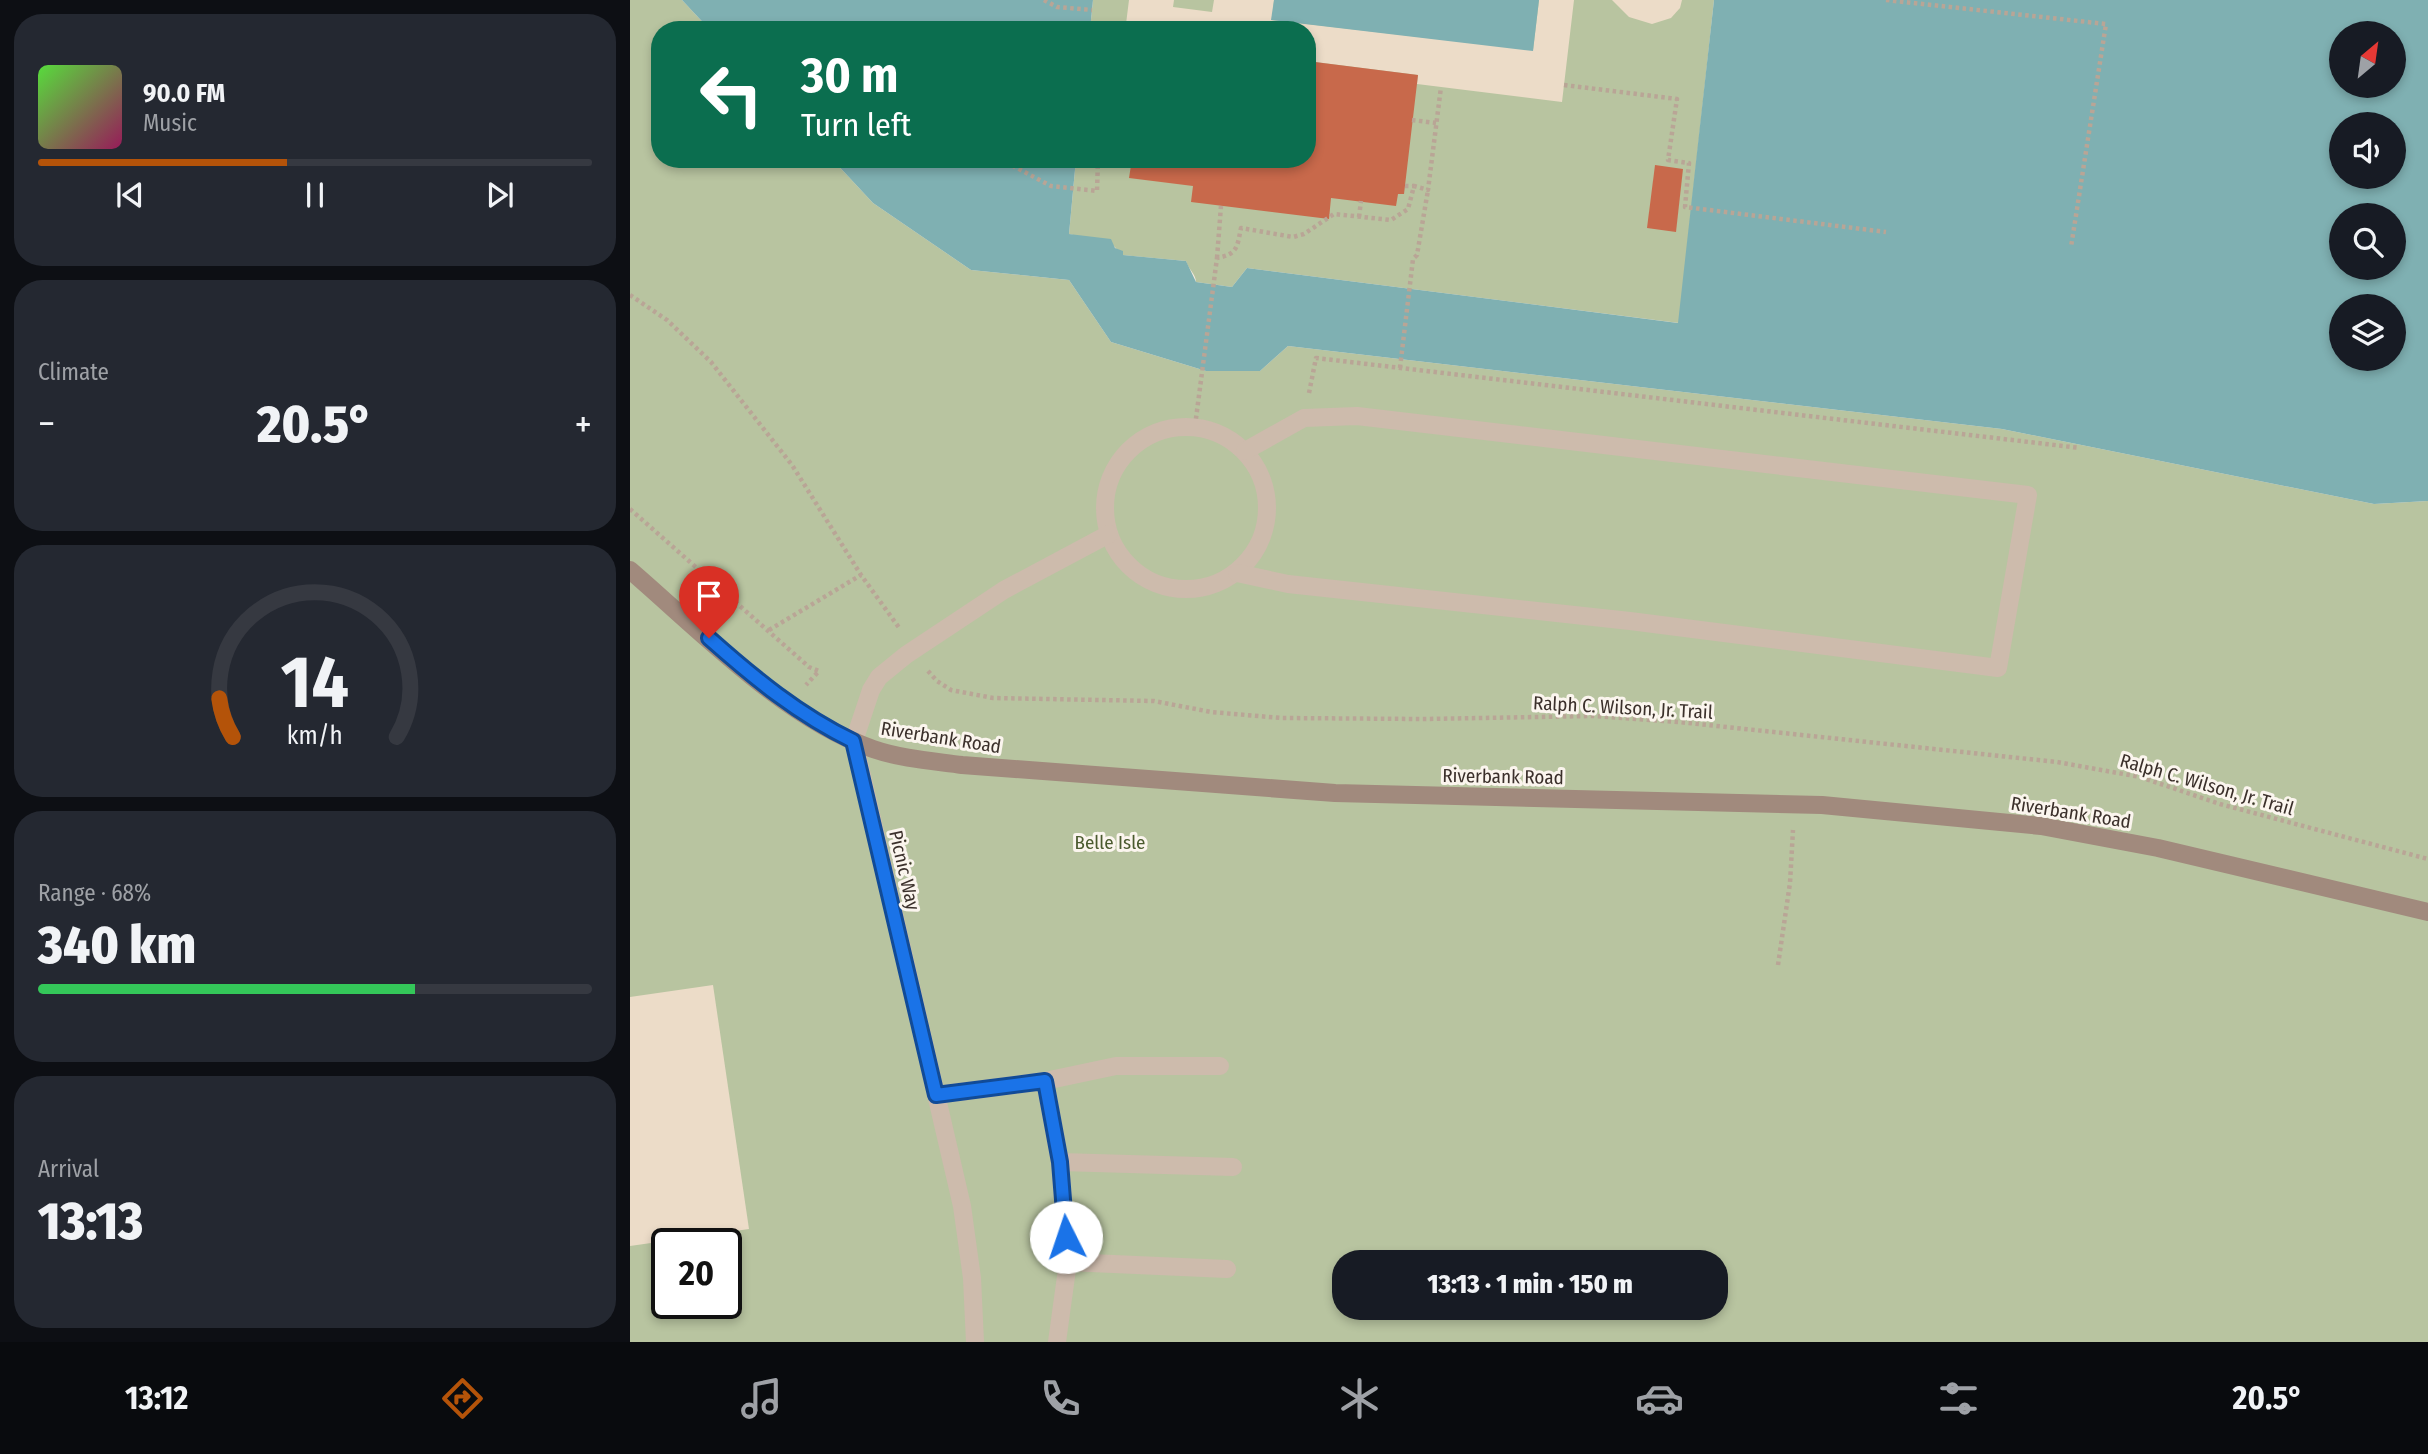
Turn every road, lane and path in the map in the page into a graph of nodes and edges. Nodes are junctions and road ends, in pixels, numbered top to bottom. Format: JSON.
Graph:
{"nodes":[{"id":1,"x":1044,"y":0,"type":"edge"},
{"id":2,"x":1886,"y":0,"type":"edge"},
{"id":3,"x":1092,"y":10,"type":"dead end"},
{"id":4,"x":1564,"y":85,"type":"dead end"},
{"id":5,"x":1441,"y":87,"type":"dead end"},
{"id":6,"x":1412,"y":120,"type":"dead end"},
{"id":7,"x":1436,"y":123,"type":"junction"},
{"id":8,"x":1017,"y":168,"type":"edge"},
{"id":9,"x":1098,"y":168,"type":"edge"},
{"id":10,"x":1405,"y":186,"type":"dead end"},
{"id":11,"x":1414,"y":186,"type":"junction"},
{"id":12,"x":1428,"y":190,"type":"junction"},
{"id":13,"x":1361,"y":201,"type":"dead end"},
{"id":14,"x":1221,"y":206,"type":"dead end"},
{"id":15,"x":1359,"y":217,"type":"junction"},
{"id":16,"x":1886,"y":232,"type":"dead end"},
{"id":17,"x":2071,"y":247,"type":"dead end"},
{"id":18,"x":1217,"y":258,"type":"junction"},
{"id":19,"x":630,"y":295,"type":"edge"},
{"id":20,"x":1400,"y":365,"type":"junction"},
{"id":21,"x":1304,"y":418,"type":"junction"},
{"id":22,"x":1195,"y":426,"type":"junction"},
{"id":23,"x":2080,"y":448,"type":"dead end"},
{"id":24,"x":1245,"y":451,"type":"junction"},
{"id":25,"x":630,"y":509,"type":"edge"},
{"id":26,"x":1109,"y":534,"type":"junction"},
{"id":27,"x":630,"y":570,"type":"edge"},
{"id":28,"x":1237,"y":573,"type":"junction"},
{"id":29,"x":860,"y":575,"type":"junction"},
{"id":30,"x":769,"y":630,"type":"junction"},
{"id":31,"x":913,"y":650,"type":"junction"},
{"id":32,"x":819,"y":671,"type":"dead end"},
{"id":33,"x":853,"y":741,"type":"junction"},
{"id":34,"x":1794,"y":804,"type":"junction"},
{"id":35,"x":2428,"y":859,"type":"edge"},
{"id":36,"x":2428,"y":912,"type":"edge"},
{"id":37,"x":1778,"y":965,"type":"dead end"},
{"id":38,"x":1220,"y":1066,"type":"dead end"},
{"id":39,"x":1045,"y":1081,"type":"junction"},
{"id":40,"x":936,"y":1095,"type":"junction"},
{"id":41,"x":1060,"y":1162,"type":"junction"},
{"id":42,"x":1233,"y":1167,"type":"dead end"},
{"id":43,"x":1068,"y":1262,"type":"junction"},
{"id":44,"x":1227,"y":1269,"type":"dead end"},
{"id":45,"x":975,"y":1342,"type":"edge"},
{"id":46,"x":1057,"y":1342,"type":"edge"}],
"edges":[{"from":1,"to":3,"type":"path"},
{"from":2,"to":17,"type":"path"},
{"from":4,"to":16,"type":"path"},
{"from":5,"to":7,"type":"path"},
{"from":6,"to":7,"type":"path"},
{"from":7,"to":12,"type":"path"},
{"from":8,"to":9,"type":"path"},
{"from":10,"to":11,"type":"path"},
{"from":11,"to":12,"type":"path"},
{"from":11,"to":15,"type":"path"},
{"from":12,"to":20,"type":"path"},
{"from":13,"to":15,"type":"path"},
{"from":14,"to":18,"type":"path"},
{"from":15,"to":18,"type":"path"},
{"from":18,"to":22,"type":"path"},
{"from":19,"to":29,"type":"path","name":"Ralph C. Wilson, Jr. Trail"},
{"from":20,"to":21,"type":"path"},
{"from":20,"to":23,"type":"path"},
{"from":21,"to":24,"type":"street"},
{"from":21,"to":28,"type":"street"},
{"from":22,"to":24,"type":"street"},
{"from":22,"to":26,"type":"street"},
{"from":24,"to":28,"type":"street"},
{"from":25,"to":30,"type":"path"},
{"from":26,"to":28,"type":"street"},
{"from":26,"to":31,"type":"street"},
{"from":27,"to":33,"type":"street","name":"Riverbank Road"},
{"from":29,"to":30,"type":"path"},
{"from":29,"to":31,"type":"path","name":"Ralph C. Wilson, Jr. Trail"},
{"from":30,"to":32,"type":"path"},
{"from":31,"to":33,"type":"street"},
{"from":31,"to":35,"type":"path","name":"Ralph C. Wilson, Jr. Trail"},
{"from":33,"to":34,"type":"street","name":"Riverbank Road"},
{"from":33,"to":40,"type":"street","name":"Picnic Way"},
{"from":34,"to":36,"type":"street","name":"Riverbank Road"},
{"from":34,"to":37,"type":"path"},
{"from":38,"to":39,"type":"street"},
{"from":39,"to":40,"type":"street"},
{"from":39,"to":41,"type":"street"},
{"from":40,"to":45,"type":"street","name":"Picnic Way"},
{"from":41,"to":42,"type":"street"},
{"from":41,"to":43,"type":"street"},
{"from":43,"to":44,"type":"street"},
{"from":43,"to":46,"type":"street"}]}
